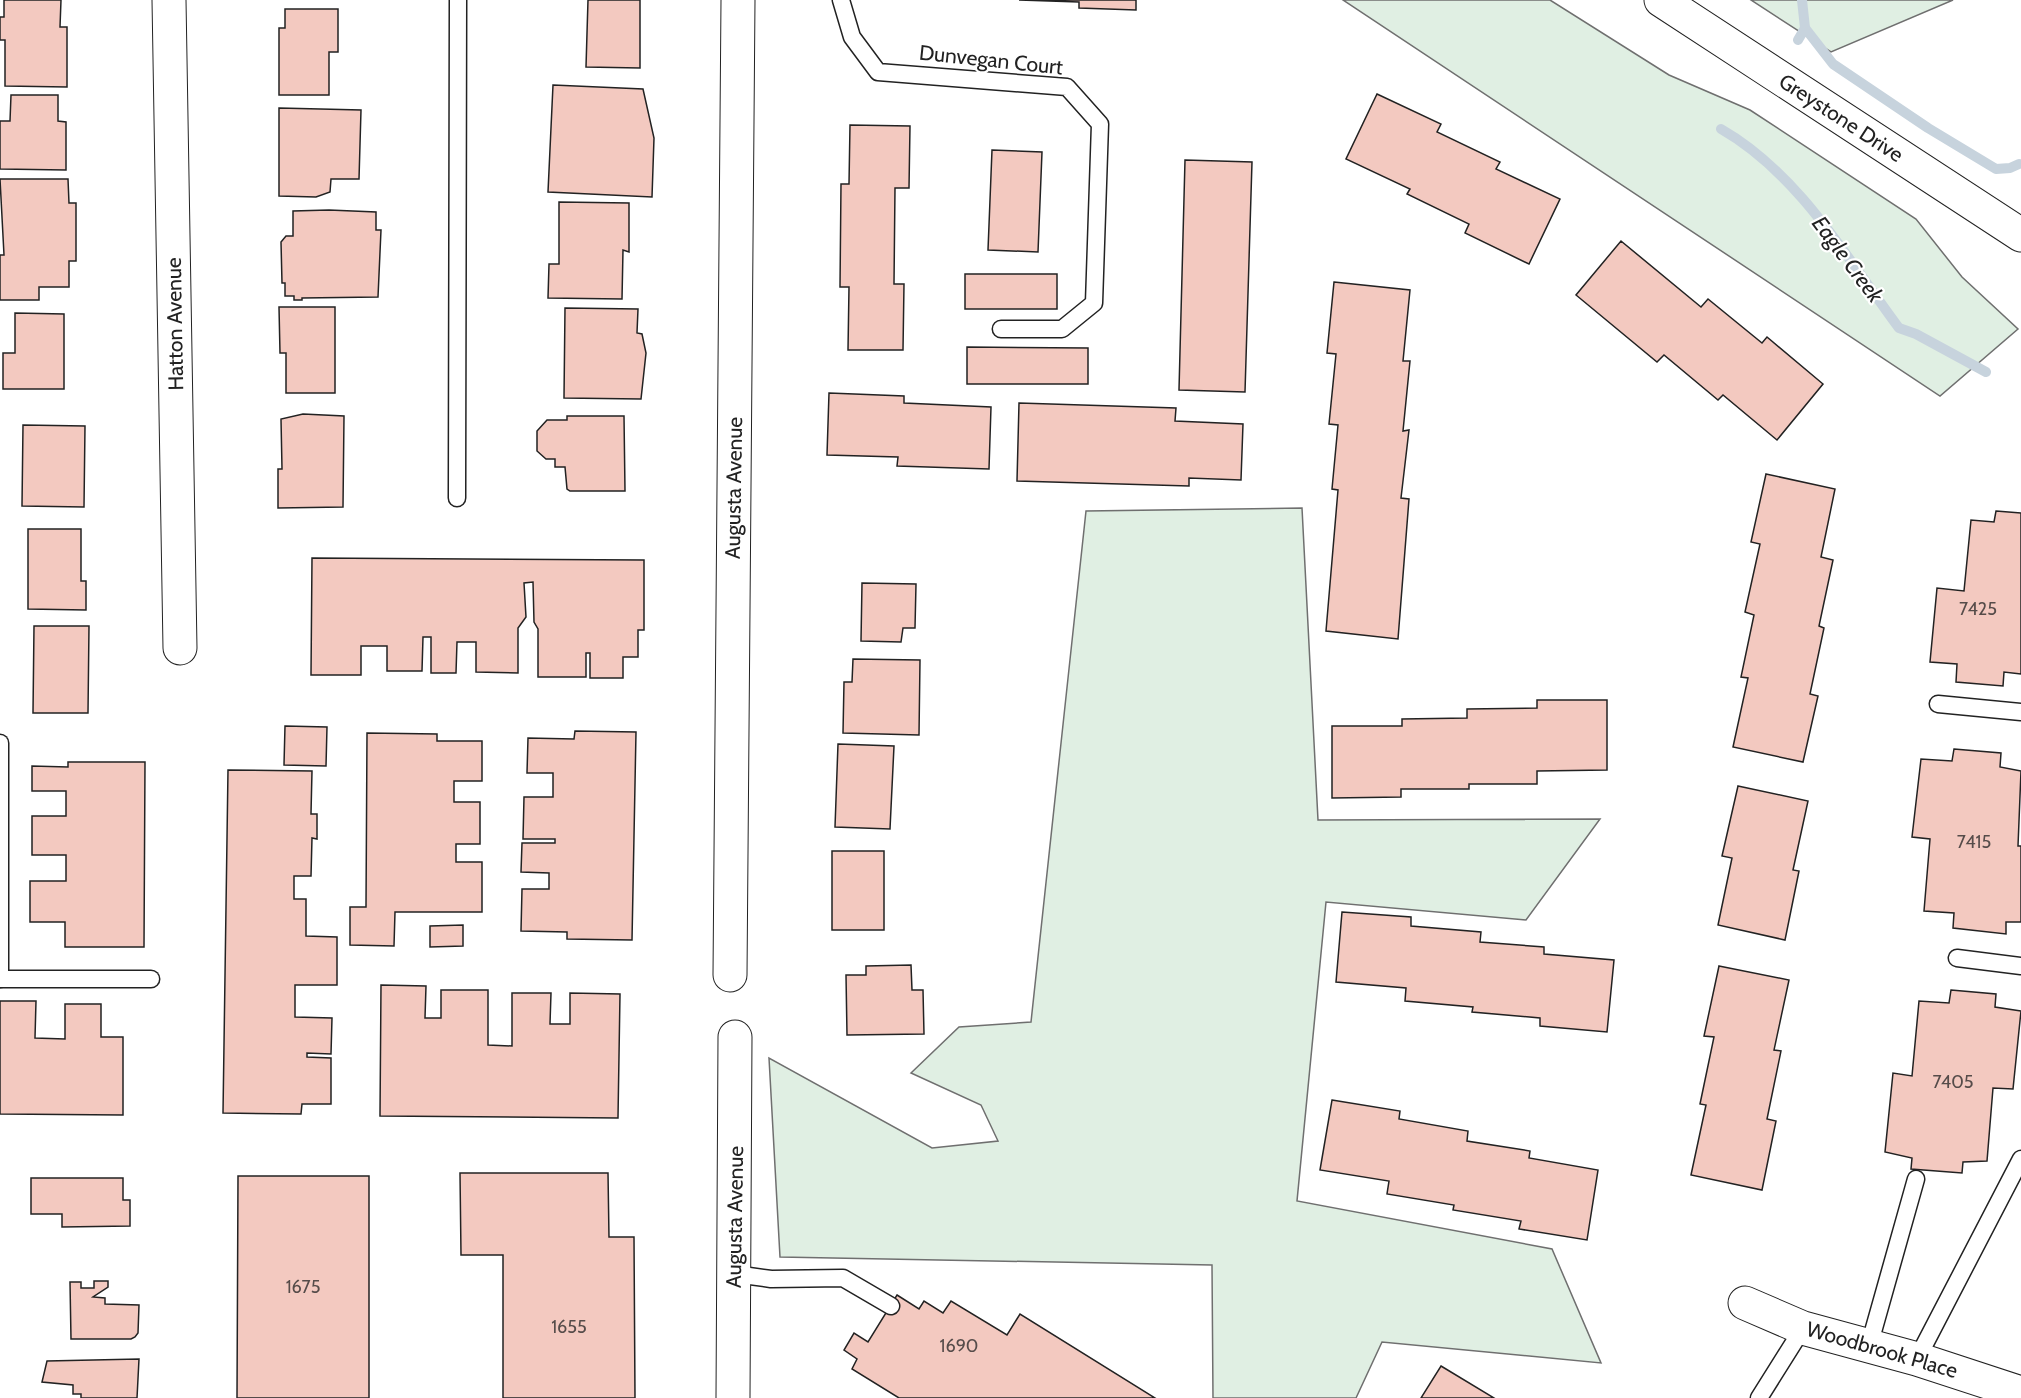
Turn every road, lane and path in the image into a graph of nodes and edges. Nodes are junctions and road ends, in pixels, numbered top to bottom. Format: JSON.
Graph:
{"nodes":[{"id":1,"x":169,"y":0,"type":"edge"},
{"id":2,"x":458,"y":0,"type":"edge"},
{"id":3,"x":738,"y":0,"type":"edge"},
{"id":4,"x":842,"y":0,"type":"edge"},
{"id":5,"x":1661,"y":0,"type":"edge"},
{"id":6,"x":2021,"y":235,"type":"edge"},
{"id":7,"x":1001,"y":329,"type":"dead end"},
{"id":8,"x":457,"y":498,"type":"dead end"},
{"id":9,"x":180,"y":648,"type":"dead end"},
{"id":10,"x":1938,"y":704,"type":"dead end"},
{"id":11,"x":2021,"y":712,"type":"edge"},
{"id":12,"x":0,"y":743,"type":"edge"},
{"id":13,"x":1957,"y":958,"type":"dead end"},
{"id":14,"x":2021,"y":966,"type":"edge"},
{"id":15,"x":730,"y":975,"type":"dead end"},
{"id":16,"x":0,"y":979,"type":"edge"},
{"id":17,"x":151,"y":979,"type":"dead end"},
{"id":18,"x":735,"y":1037,"type":"dead end"},
{"id":19,"x":2021,"y":1159,"type":"edge"},
{"id":20,"x":1916,"y":1179,"type":"dead end"},
{"id":21,"x":735,"y":1274,"type":"junction"},
{"id":22,"x":1745,"y":1302,"type":"dead end"},
{"id":23,"x":891,"y":1306,"type":"dead end"},
{"id":24,"x":1803,"y":1328,"type":"junction"},
{"id":25,"x":1869,"y":1346,"type":"junction"},
{"id":26,"x":1917,"y":1359,"type":"junction"},
{"id":27,"x":2021,"y":1393,"type":"edge"},
{"id":28,"x":733,"y":1398,"type":"edge"},
{"id":29,"x":1759,"y":1398,"type":"edge"}],
"edges":[{"from":1,"to":9,"type":"street","name":"Hatton Avenue"},
{"from":2,"to":8,"type":"lane"},
{"from":3,"to":15,"type":"street","name":"Augusta Avenue"},
{"from":4,"to":7,"type":"lane","name":"Dunvegan Court"},
{"from":5,"to":6,"type":"street","name":"Greystone Drive"},
{"from":10,"to":11,"type":"lane"},
{"from":12,"to":16,"type":"lane"},
{"from":13,"to":14,"type":"lane"},
{"from":16,"to":17,"type":"lane"},
{"from":18,"to":21,"type":"street","name":"Augusta Avenue"},
{"from":19,"to":26,"type":"lane"},
{"from":20,"to":25,"type":"lane"},
{"from":21,"to":23,"type":"lane"},
{"from":21,"to":28,"type":"street","name":"Augusta Avenue"},
{"from":22,"to":24,"type":"street","name":"Woodbrook Place"},
{"from":24,"to":25,"type":"street","name":"Woodbrook Place"},
{"from":24,"to":29,"type":"lane"},
{"from":25,"to":26,"type":"street","name":"Woodbrook Place"},
{"from":26,"to":27,"type":"street","name":"Woodbrook Place"}]}
